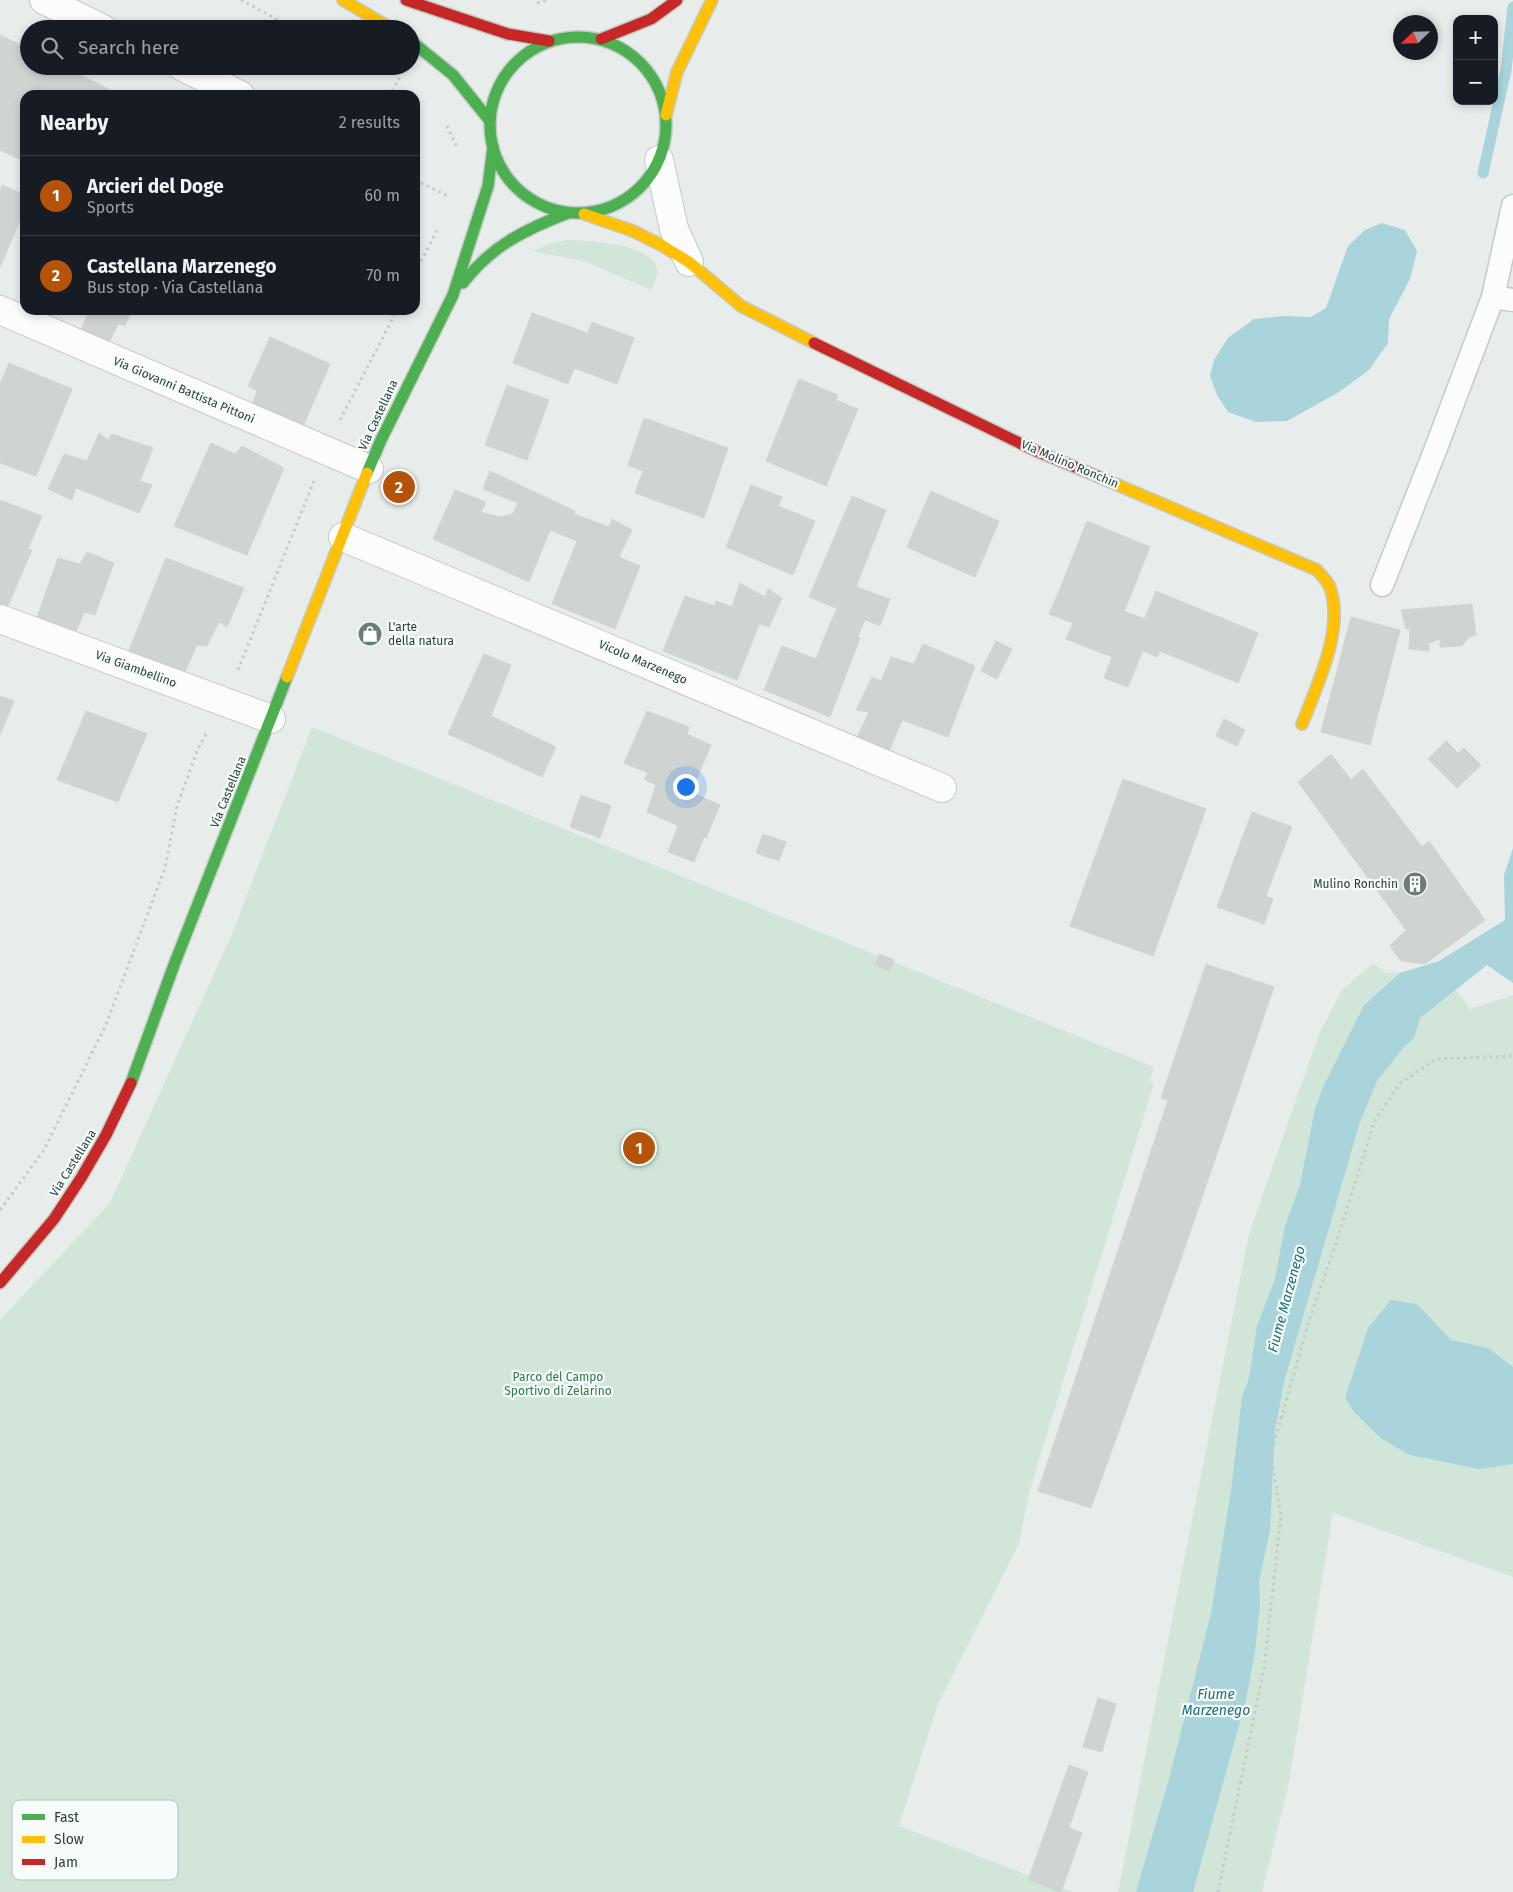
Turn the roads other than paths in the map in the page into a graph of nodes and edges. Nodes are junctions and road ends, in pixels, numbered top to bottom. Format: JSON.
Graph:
{"nodes":[{"id":1,"x":343,"y":0,"type":"edge"},
{"id":2,"x":406,"y":0,"type":"edge"},
{"id":3,"x":677,"y":0,"type":"edge"},
{"id":4,"x":712,"y":0,"type":"edge"},
{"id":5,"x":55,"y":2,"type":"edge"},
{"id":6,"x":87,"y":20,"type":"edge"},
{"id":7,"x":377,"y":20,"type":"edge"},
{"id":8,"x":601,"y":39,"type":"junction"},
{"id":9,"x":549,"y":41,"type":"junction"},
{"id":10,"x":420,"y":48,"type":"edge"},
{"id":11,"x":199,"y":75,"type":"edge"},
{"id":12,"x":230,"y":90,"type":"edge"},
{"id":13,"x":666,"y":115,"type":"junction"},
{"id":14,"x":490,"y":121,"type":"junction"},
{"id":15,"x":492,"y":147,"type":"junction"},
{"id":16,"x":659,"y":160,"type":"junction"},
{"id":17,"x":1513,"y":206,"type":"edge"},
{"id":18,"x":568,"y":213,"type":"junction"},
{"id":19,"x":584,"y":214,"type":"junction"},
{"id":20,"x":689,"y":262,"type":"junction"},
{"id":21,"x":453,"y":295,"type":"junction"},
{"id":22,"x":1503,"y":298,"type":"edge"},
{"id":23,"x":0,"y":310,"type":"edge"},
{"id":24,"x":368,"y":469,"type":"junction"},
{"id":25,"x":343,"y":537,"type":"junction"},
{"id":26,"x":1382,"y":585,"type":"dead end"},
{"id":27,"x":0,"y":619,"type":"edge"},
{"id":28,"x":271,"y":719,"type":"junction"},
{"id":29,"x":1302,"y":724,"type":"dead end"},
{"id":30,"x":942,"y":788,"type":"dead end"},
{"id":31,"x":2,"y":1276,"type":"edge"}],
"edges":[{"from":1,"to":7,"type":"street"},
{"from":2,"to":9,"type":"street"},
{"from":3,"to":8,"type":"street"},
{"from":4,"to":13,"type":"street"},
{"from":5,"to":6,"type":"street"},
{"from":8,"to":9,"type":"street"},
{"from":8,"to":13,"type":"street"},
{"from":9,"to":14,"type":"street"},
{"from":10,"to":14,"type":"street"},
{"from":11,"to":12,"type":"street"},
{"from":13,"to":16,"type":"street"},
{"from":14,"to":15,"type":"street"},
{"from":15,"to":18,"type":"street"},
{"from":15,"to":21,"type":"street","name":"Via Castellana"},
{"from":16,"to":19,"type":"street"},
{"from":16,"to":20,"type":"street","name":"Via Molino Ronchin"},
{"from":17,"to":22,"type":"lane"},
{"from":18,"to":19,"type":"street"},
{"from":18,"to":21,"type":"street","name":"Via Castellana"},
{"from":19,"to":20,"type":"street","name":"Via Molino Ronchin"},
{"from":20,"to":29,"type":"street","name":"Via Molino Ronchin"},
{"from":21,"to":24,"type":"street","name":"Via Castellana"},
{"from":22,"to":26,"type":"lane"},
{"from":23,"to":24,"type":"street","name":"Via Giovanni Battista Pittoni"},
{"from":24,"to":25,"type":"street","name":"Via Castellana"},
{"from":25,"to":28,"type":"street","name":"Via Castellana"},
{"from":25,"to":30,"type":"street","name":"Vicolo Marzenego"},
{"from":27,"to":28,"type":"street","name":"Via Giambellino"},
{"from":28,"to":31,"type":"street","name":"Via Castellana"}]}
